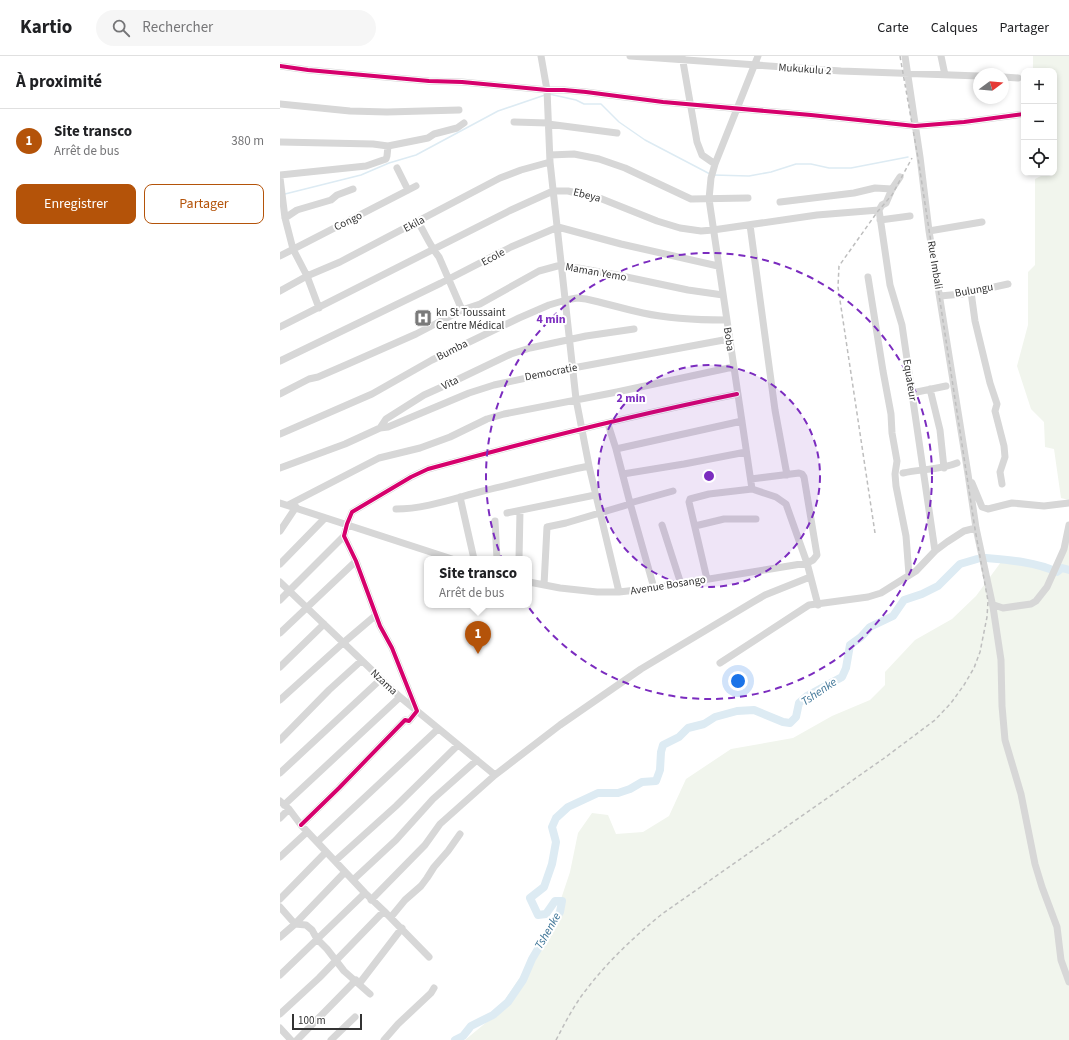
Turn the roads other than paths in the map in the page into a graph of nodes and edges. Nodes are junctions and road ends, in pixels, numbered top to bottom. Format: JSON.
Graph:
{"nodes":[{"id":1,"x":540,"y":56,"type":"edge"},
{"id":2,"x":630,"y":56,"type":"edge"},
{"id":3,"x":758,"y":56,"type":"edge"},
{"id":4,"x":905,"y":56,"type":"edge"},
{"id":5,"x":941,"y":56,"type":"edge"},
{"id":6,"x":682,"y":58,"type":"edge"},
{"id":7,"x":755,"y":65,"type":"junction"},
{"id":8,"x":280,"y":66,"type":"edge"},
{"id":9,"x":908,"y":74,"type":"junction"},
{"id":10,"x":945,"y":75,"type":"junction"},
{"id":11,"x":973,"y":76,"type":"edge"},
{"id":12,"x":1009,"y":77,"type":"edge"},
{"id":13,"x":1018,"y":78,"type":"dead end"},
{"id":14,"x":547,"y":94,"type":"junction"},
{"id":15,"x":280,"y":104,"type":"edge"},
{"id":16,"x":691,"y":105,"type":"junction"},
{"id":17,"x":737,"y":108,"type":"junction"},
{"id":18,"x":459,"y":110,"type":"dead end"},
{"id":19,"x":1021,"y":114,"type":"edge"},
{"id":20,"x":514,"y":122,"type":"dead end"},
{"id":21,"x":464,"y":123,"type":"dead end"},
{"id":22,"x":548,"y":124,"type":"junction"},
{"id":23,"x":915,"y":126,"type":"junction"},
{"id":24,"x":616,"y":133,"type":"dead end"},
{"id":25,"x":280,"y":142,"type":"edge"},
{"id":26,"x":388,"y":146,"type":"junction"},
{"id":27,"x":550,"y":159,"type":"junction"},
{"id":28,"x":715,"y":164,"type":"junction"},
{"id":29,"x":397,"y":168,"type":"dead end"},
{"id":30,"x":280,"y":177,"type":"edge"},
{"id":31,"x":900,"y":177,"type":"dead end"},
{"id":32,"x":416,"y":186,"type":"dead end"},
{"id":33,"x":353,"y":189,"type":"dead end"},
{"id":34,"x":892,"y":189,"type":"junction"},
{"id":35,"x":408,"y":190,"type":"junction"},
{"id":36,"x":553,"y":191,"type":"junction"},
{"id":37,"x":748,"y":198,"type":"dead end"},
{"id":38,"x":709,"y":199,"type":"junction"},
{"id":39,"x":780,"y":202,"type":"dead end"},
{"id":40,"x":879,"y":210,"type":"junction"},
{"id":41,"x":910,"y":216,"type":"dead end"},
{"id":42,"x":285,"y":218,"type":"junction"},
{"id":43,"x":880,"y":220,"type":"junction"},
{"id":44,"x":418,"y":222,"type":"junction"},
{"id":45,"x":982,"y":222,"type":"dead end"},
{"id":46,"x":750,"y":225,"type":"junction"},
{"id":47,"x":558,"y":227,"type":"junction"},
{"id":48,"x":713,"y":230,"type":"junction"},
{"id":49,"x":929,"y":231,"type":"junction"},
{"id":50,"x":293,"y":249,"type":"junction"},
{"id":51,"x":433,"y":250,"type":"junction"},
{"id":52,"x":280,"y":256,"type":"edge"},
{"id":53,"x":561,"y":265,"type":"junction"},
{"id":54,"x":718,"y":266,"type":"junction"},
{"id":55,"x":307,"y":276,"type":"junction"},
{"id":56,"x":868,"y":277,"type":"dead end"},
{"id":57,"x":448,"y":280,"type":"junction"},
{"id":58,"x":1008,"y":284,"type":"dead end"},
{"id":59,"x":280,"y":290,"type":"edge"},
{"id":60,"x":971,"y":292,"type":"junction"},
{"id":61,"x":723,"y":295,"type":"junction"},
{"id":62,"x":940,"y":296,"type":"junction"},
{"id":63,"x":566,"y":300,"type":"junction"},
{"id":64,"x":320,"y":308,"type":"junction"},
{"id":65,"x":462,"y":310,"type":"junction"},
{"id":66,"x":726,"y":320,"type":"junction"},
{"id":67,"x":280,"y":327,"type":"edge"},
{"id":68,"x":634,"y":329,"type":"dead end"},
{"id":69,"x":729,"y":339,"type":"junction"},
{"id":70,"x":570,"y":340,"type":"junction"},
{"id":71,"x":280,"y":361,"type":"edge"},
{"id":72,"x":733,"y":367,"type":"junction"},
{"id":73,"x":573,"y":368,"type":"junction"},
{"id":74,"x":946,"y":386,"type":"dead end"},
{"id":75,"x":930,"y":389,"type":"junction"},
{"id":76,"x":912,"y":393,"type":"junction"},
{"id":77,"x":280,"y":394,"type":"edge"},
{"id":78,"x":737,"y":394,"type":"junction"},
{"id":79,"x":576,"y":399,"type":"junction"},
{"id":80,"x":742,"y":422,"type":"junction"},
{"id":81,"x":608,"y":424,"type":"junction"},
{"id":82,"x":380,"y":428,"type":"junction"},
{"id":83,"x":582,"y":430,"type":"junction"},
{"id":84,"x":280,"y":434,"type":"edge"},
{"id":85,"x":616,"y":449,"type":"junction"},
{"id":86,"x":746,"y":452,"type":"junction"},
{"id":87,"x":957,"y":463,"type":"dead end"},
{"id":88,"x":589,"y":466,"type":"junction"},
{"id":89,"x":280,"y":468,"type":"edge"},
{"id":90,"x":944,"y":468,"type":"junction"},
{"id":91,"x":923,"y":469,"type":"junction"},
{"id":92,"x":903,"y":473,"type":"dead end"},
{"id":93,"x":623,"y":474,"type":"junction"},
{"id":94,"x":968,"y":474,"type":"junction"},
{"id":95,"x":787,"y":475,"type":"junction"},
{"id":96,"x":751,"y":479,"type":"junction"},
{"id":97,"x":1002,"y":484,"type":"dead end"},
{"id":98,"x":752,"y":489,"type":"junction"},
{"id":99,"x":674,"y":491,"type":"dead end"},
{"id":100,"x":595,"y":495,"type":"junction"},
{"id":101,"x":460,"y":498,"type":"junction"},
{"id":102,"x":280,"y":503,"type":"edge"},
{"id":103,"x":1069,"y":503,"type":"edge"},
{"id":104,"x":630,"y":504,"type":"junction"},
{"id":105,"x":288,"y":505,"type":"junction"},
{"id":106,"x":296,"y":507,"type":"junction"},
{"id":107,"x":396,"y":509,"type":"dead end"},
{"id":108,"x":520,"y":511,"type":"junction"},
{"id":109,"x":507,"y":513,"type":"dead end"},
{"id":110,"x":600,"y":514,"type":"junction"},
{"id":111,"x":325,"y":518,"type":"junction"},
{"id":112,"x":756,"y":519,"type":"dead end"},
{"id":113,"x":494,"y":521,"type":"dead end"},
{"id":114,"x":347,"y":524,"type":"junction"},
{"id":115,"x":662,"y":525,"type":"dead end"},
{"id":116,"x":1069,"y":525,"type":"edge"},
{"id":117,"x":694,"y":526,"type":"junction"},
{"id":118,"x":976,"y":528,"type":"junction"},
{"id":119,"x":280,"y":531,"type":"edge"},
{"id":120,"x":344,"y":536,"type":"junction"},
{"id":121,"x":935,"y":551,"type":"junction"},
{"id":122,"x":443,"y":556,"type":"edge"},
{"id":123,"x":473,"y":556,"type":"edge"},
{"id":124,"x":497,"y":556,"type":"edge"},
{"id":125,"x":519,"y":556,"type":"edge"},
{"id":126,"x":356,"y":561,"type":"junction"},
{"id":127,"x":807,"y":563,"type":"junction"},
{"id":128,"x":280,"y":564,"type":"edge"},
{"id":129,"x":909,"y":575,"type":"junction"},
{"id":130,"x":810,"y":578,"type":"junction"},
{"id":131,"x":707,"y":579,"type":"junction"},
{"id":132,"x":280,"y":582,"type":"edge"},
{"id":133,"x":532,"y":583,"type":"edge"},
{"id":134,"x":681,"y":584,"type":"junction"},
{"id":135,"x":544,"y":585,"type":"junction"},
{"id":136,"x":654,"y":588,"type":"junction"},
{"id":137,"x":290,"y":591,"type":"junction"},
{"id":138,"x":619,"y":592,"type":"junction"},
{"id":139,"x":280,"y":600,"type":"edge"},
{"id":140,"x":818,"y":605,"type":"junction"},
{"id":141,"x":992,"y":607,"type":"junction"},
{"id":142,"x":307,"y":608,"type":"junction"},
{"id":143,"x":376,"y":615,"type":"junction"},
{"id":144,"x":324,"y":624,"type":"junction"},
{"id":145,"x":280,"y":633,"type":"edge"},
{"id":146,"x":343,"y":643,"type":"junction"},
{"id":147,"x":362,"y":661,"type":"junction"},
{"id":148,"x":720,"y":663,"type":"dead end"},
{"id":149,"x":280,"y":667,"type":"edge"},
{"id":150,"x":381,"y":679,"type":"junction"},
{"id":151,"x":400,"y":697,"type":"junction"},
{"id":152,"x":280,"y":700,"type":"edge"},
{"id":153,"x":417,"y":711,"type":"junction"},
{"id":154,"x":438,"y":729,"type":"junction"},
{"id":155,"x":280,"y":740,"type":"edge"},
{"id":156,"x":458,"y":745,"type":"junction"},
{"id":157,"x":477,"y":760,"type":"junction"},
{"id":158,"x":280,"y":773,"type":"edge"},
{"id":159,"x":495,"y":775,"type":"junction"},
{"id":160,"x":284,"y":805,"type":"edge"},
{"id":161,"x":280,"y":818,"type":"edge"},
{"id":162,"x":301,"y":825,"type":"junction"},
{"id":163,"x":307,"y":832,"type":"junction"},
{"id":164,"x":460,"y":834,"type":"dead end"},
{"id":165,"x":317,"y":842,"type":"junction"},
{"id":166,"x":326,"y":852,"type":"junction"},
{"id":167,"x":280,"y":857,"type":"edge"},
{"id":168,"x":335,"y":861,"type":"junction"},
{"id":169,"x":345,"y":872,"type":"junction"},
{"id":170,"x":353,"y":880,"type":"junction"},
{"id":171,"x":365,"y":893,"type":"junction"},
{"id":172,"x":280,"y":898,"type":"edge"},
{"id":173,"x":371,"y":900,"type":"junction"},
{"id":174,"x":280,"y":907,"type":"edge"},
{"id":175,"x":384,"y":911,"type":"junction"},
{"id":176,"x":391,"y":917,"type":"junction"},
{"id":177,"x":295,"y":924,"type":"junction"},
{"id":178,"x":402,"y":928,"type":"junction"},
{"id":179,"x":280,"y":937,"type":"edge"},
{"id":180,"x":317,"y":939,"type":"junction"},
{"id":181,"x":428,"y":957,"type":"dead end"},
{"id":182,"x":336,"y":960,"type":"junction"},
{"id":183,"x":280,"y":975,"type":"edge"},
{"id":184,"x":358,"y":982,"type":"junction"},
{"id":185,"x":1069,"y":982,"type":"edge"},
{"id":186,"x":434,"y":988,"type":"dead end"},
{"id":187,"x":370,"y":994,"type":"dead end"},
{"id":188,"x":280,"y":1014,"type":"edge"},
{"id":189,"x":355,"y":1017,"type":"dead end"},
{"id":190,"x":280,"y":1028,"type":"edge"},
{"id":191,"x":291,"y":1040,"type":"edge"},
{"id":192,"x":297,"y":1040,"type":"edge"},
{"id":193,"x":331,"y":1040,"type":"edge"},
{"id":194,"x":384,"y":1040,"type":"edge"}],
"edges":[{"from":1,"to":14,"type":"street"},
{"from":2,"to":6,"type":"street","name":"Mukukulu 2"},
{"from":3,"to":7,"type":"street","name":"Boba"},
{"from":4,"to":9,"type":"street","name":"Rue Imbali"},
{"from":5,"to":10,"type":"street"},
{"from":6,"to":7,"type":"street","name":"Mukukulu 2"},
{"from":6,"to":16,"type":"street"},
{"from":7,"to":9,"type":"street","name":"Mukukulu 2"},
{"from":7,"to":17,"type":"street","name":"Boba"},
{"from":8,"to":14,"type":"street"},
{"from":9,"to":10,"type":"street","name":"Mukukulu 2"},
{"from":9,"to":23,"type":"street","name":"Rue Imbali"},
{"from":10,"to":11,"type":"street","name":"Mukukulu 2"},
{"from":12,"to":13,"type":"street"},
{"from":14,"to":16,"type":"street"},
{"from":14,"to":22,"type":"street"},
{"from":15,"to":18,"type":"street"},
{"from":16,"to":17,"type":"street"},
{"from":16,"to":28,"type":"street"},
{"from":17,"to":23,"type":"street"},
{"from":17,"to":28,"type":"street","name":"Boba"},
{"from":19,"to":23,"type":"street"},
{"from":20,"to":22,"type":"street"},
{"from":21,"to":26,"type":"street"},
{"from":22,"to":24,"type":"street"},
{"from":22,"to":27,"type":"street"},
{"from":23,"to":49,"type":"street","name":"Rue Imbali"},
{"from":25,"to":26,"type":"street"},
{"from":26,"to":30,"type":"street"},
{"from":27,"to":36,"type":"street"},
{"from":27,"to":38,"type":"street","name":"Ekila"},
{"from":27,"to":44,"type":"street","name":"Ekila"},
{"from":28,"to":38,"type":"street","name":"Boba"},
{"from":29,"to":35,"type":"street"},
{"from":30,"to":42,"type":"street"},
{"from":31,"to":34,"type":"street"},
{"from":32,"to":35,"type":"street","name":"Congo"},
{"from":33,"to":42,"type":"street"},
{"from":34,"to":39,"type":"street"},
{"from":34,"to":40,"type":"street"},
{"from":35,"to":50,"type":"street","name":"Congo"},
{"from":36,"to":47,"type":"street"},
{"from":36,"to":48,"type":"street","name":"Ebeya"},
{"from":36,"to":51,"type":"street","name":"Ebeya"},
{"from":37,"to":38,"type":"street","name":"Ekila"},
{"from":38,"to":48,"type":"street","name":"Boba"},
{"from":40,"to":43,"type":"street","name":"Equateur"},
{"from":40,"to":46,"type":"street","name":"Ebeya"},
{"from":41,"to":43,"type":"street"},
{"from":42,"to":50,"type":"street"},
{"from":43,"to":76,"type":"street","name":"Equateur"},
{"from":44,"to":51,"type":"street"},
{"from":44,"to":55,"type":"street","name":"Ekila"},
{"from":45,"to":49,"type":"street"},
{"from":46,"to":48,"type":"street","name":"Ebeya"},
{"from":46,"to":95,"type":"street"},
{"from":47,"to":53,"type":"street"},
{"from":47,"to":54,"type":"street"},
{"from":47,"to":57,"type":"street","name":"Ecole"},
{"from":48,"to":54,"type":"street","name":"Boba"},
{"from":49,"to":62,"type":"street","name":"Rue Imbali"},
{"from":50,"to":52,"type":"street","name":"Congo"},
{"from":50,"to":55,"type":"street"},
{"from":51,"to":57,"type":"street"},
{"from":51,"to":64,"type":"street","name":"Ebeya"},
{"from":53,"to":61,"type":"street","name":"Maman Yemo"},
{"from":53,"to":63,"type":"street"},
{"from":53,"to":65,"type":"street","name":"Maman Yemo"},
{"from":54,"to":61,"type":"street","name":"Boba"},
{"from":55,"to":59,"type":"street","name":"Ekila"},
{"from":55,"to":64,"type":"street"},
{"from":56,"to":129,"type":"street"},
{"from":57,"to":65,"type":"street"},
{"from":57,"to":71,"type":"street","name":"Ecole"},
{"from":58,"to":60,"type":"street","name":"Bulungu"},
{"from":60,"to":62,"type":"street","name":"Bulungu"},
{"from":60,"to":97,"type":"street"},
{"from":61,"to":66,"type":"street","name":"Boba"},
{"from":62,"to":94,"type":"street","name":"Rue Imbali"},
{"from":63,"to":66,"type":"street","name":"Bumba"},
{"from":63,"to":70,"type":"street"},
{"from":63,"to":84,"type":"street","name":"Bumba"},
{"from":64,"to":67,"type":"street","name":"Ebeya"},
{"from":65,"to":77,"type":"street","name":"Maman Yemo"},
{"from":66,"to":69,"type":"street","name":"Boba"},
{"from":68,"to":70,"type":"street","name":"Vita"},
{"from":69,"to":72,"type":"street","name":"Boba"},
{"from":69,"to":73,"type":"street","name":"Democratie"},
{"from":70,"to":73,"type":"street"},
{"from":70,"to":82,"type":"street","name":"Vita"},
{"from":72,"to":78,"type":"street","name":"Boba"},
{"from":72,"to":79,"type":"street"},
{"from":73,"to":79,"type":"street"},
{"from":73,"to":82,"type":"street","name":"Democratie"},
{"from":74,"to":75,"type":"street"},
{"from":75,"to":76,"type":"street"},
{"from":75,"to":90,"type":"street"},
{"from":76,"to":91,"type":"street","name":"Equateur"},
{"from":78,"to":80,"type":"street","name":"Boba"},
{"from":78,"to":81,"type":"street"},
{"from":79,"to":83,"type":"street"},
{"from":79,"to":105,"type":"street"},
{"from":80,"to":85,"type":"street"},
{"from":80,"to":86,"type":"street","name":"Boba"},
{"from":81,"to":83,"type":"street"},
{"from":81,"to":85,"type":"street"},
{"from":82,"to":89,"type":"street","name":"Vita"},
{"from":83,"to":88,"type":"street"},
{"from":83,"to":114,"type":"street"},
{"from":85,"to":93,"type":"street"},
{"from":86,"to":93,"type":"street"},
{"from":86,"to":96,"type":"street","name":"Boba"},
{"from":87,"to":90,"type":"street"},
{"from":88,"to":100,"type":"street"},
{"from":88,"to":101,"type":"street"},
{"from":90,"to":91,"type":"street"},
{"from":91,"to":92,"type":"street"},
{"from":91,"to":121,"type":"street","name":"Equateur"},
{"from":93,"to":104,"type":"street"},
{"from":94,"to":103,"type":"street"},
{"from":94,"to":118,"type":"street"},
{"from":95,"to":96,"type":"street"},
{"from":95,"to":127,"type":"street"},
{"from":96,"to":98,"type":"street","name":"Boba"},
{"from":98,"to":117,"type":"street"},
{"from":98,"to":127,"type":"street"},
{"from":99,"to":104,"type":"street"},
{"from":100,"to":108,"type":"street"},
{"from":100,"to":110,"type":"street"},
{"from":101,"to":107,"type":"street"},
{"from":101,"to":123,"type":"street"},
{"from":102,"to":105,"type":"street"},
{"from":104,"to":110,"type":"street"},
{"from":104,"to":136,"type":"street"},
{"from":105,"to":106,"type":"street"},
{"from":106,"to":111,"type":"street"},
{"from":106,"to":119,"type":"street"},
{"from":108,"to":109,"type":"street"},
{"from":108,"to":125,"type":"street"},
{"from":110,"to":135,"type":"street"},
{"from":110,"to":138,"type":"street"},
{"from":111,"to":114,"type":"street"},
{"from":111,"to":128,"type":"street"},
{"from":112,"to":117,"type":"street"},
{"from":113,"to":124,"type":"street"},
{"from":114,"to":120,"type":"street"},
{"from":114,"to":122,"type":"street"},
{"from":115,"to":134,"type":"street"},
{"from":116,"to":141,"type":"street"},
{"from":117,"to":131,"type":"street"},
{"from":118,"to":121,"type":"street"},
{"from":118,"to":141,"type":"street"},
{"from":120,"to":126,"type":"street"},
{"from":120,"to":137,"type":"street"},
{"from":121,"to":129,"type":"street"},
{"from":126,"to":142,"type":"street"},
{"from":126,"to":143,"type":"street"},
{"from":127,"to":130,"type":"street"},
{"from":127,"to":131,"type":"street","name":"Avenue Bosango"},
{"from":129,"to":140,"type":"street"},
{"from":130,"to":140,"type":"street"},
{"from":130,"to":159,"type":"street"},
{"from":131,"to":134,"type":"street","name":"Avenue Bosango"},
{"from":132,"to":137,"type":"street","name":"Nzama"},
{"from":133,"to":135,"type":"street","name":"Avenue Bosango"},
{"from":134,"to":136,"type":"street","name":"Avenue Bosango"},
{"from":135,"to":138,"type":"street","name":"Avenue Bosango"},
{"from":136,"to":138,"type":"street","name":"Avenue Bosango"},
{"from":137,"to":139,"type":"street"},
{"from":137,"to":142,"type":"street","name":"Nzama"},
{"from":140,"to":148,"type":"street"},
{"from":141,"to":185,"type":"street"},
{"from":142,"to":144,"type":"street","name":"Nzama"},
{"from":142,"to":145,"type":"street"},
{"from":143,"to":146,"type":"street"},
{"from":143,"to":153,"type":"street"},
{"from":144,"to":146,"type":"street","name":"Nzama"},
{"from":144,"to":149,"type":"street"},
{"from":146,"to":147,"type":"street","name":"Nzama"},
{"from":146,"to":152,"type":"street"},
{"from":147,"to":150,"type":"street","name":"Nzama"},
{"from":147,"to":155,"type":"street"},
{"from":150,"to":151,"type":"street","name":"Nzama"},
{"from":150,"to":158,"type":"street"},
{"from":151,"to":153,"type":"street","name":"Nzama"},
{"from":151,"to":160,"type":"street"},
{"from":153,"to":154,"type":"street","name":"Nzama"},
{"from":153,"to":162,"type":"street"},
{"from":154,"to":156,"type":"street","name":"Nzama"},
{"from":154,"to":165,"type":"street"},
{"from":156,"to":157,"type":"street","name":"Nzama"},
{"from":156,"to":168,"type":"street"},
{"from":157,"to":159,"type":"street","name":"Nzama"},
{"from":157,"to":170,"type":"street"},
{"from":159,"to":173,"type":"street"},
{"from":160,"to":161,"type":"street"},
{"from":160,"to":162,"type":"street"},
{"from":162,"to":163,"type":"street"},
{"from":163,"to":165,"type":"street"},
{"from":163,"to":167,"type":"street"},
{"from":164,"to":176,"type":"street"},
{"from":165,"to":166,"type":"street"},
{"from":166,"to":168,"type":"street"},
{"from":166,"to":172,"type":"street"},
{"from":168,"to":169,"type":"street"},
{"from":169,"to":170,"type":"street"},
{"from":169,"to":177,"type":"street"},
{"from":170,"to":171,"type":"street"},
{"from":171,"to":173,"type":"street"},
{"from":171,"to":180,"type":"street"},
{"from":173,"to":175,"type":"street"},
{"from":174,"to":177,"type":"street"},
{"from":175,"to":176,"type":"street"},
{"from":175,"to":182,"type":"street"},
{"from":176,"to":178,"type":"street"},
{"from":177,"to":179,"type":"street"},
{"from":177,"to":180,"type":"street"},
{"from":178,"to":181,"type":"street"},
{"from":178,"to":184,"type":"street"},
{"from":180,"to":182,"type":"street"},
{"from":180,"to":183,"type":"street"},
{"from":182,"to":184,"type":"street"},
{"from":182,"to":188,"type":"street"},
{"from":184,"to":187,"type":"street"},
{"from":184,"to":192,"type":"street"},
{"from":186,"to":194,"type":"street"},
{"from":189,"to":193,"type":"street"},
{"from":190,"to":191,"type":"street"}]}
